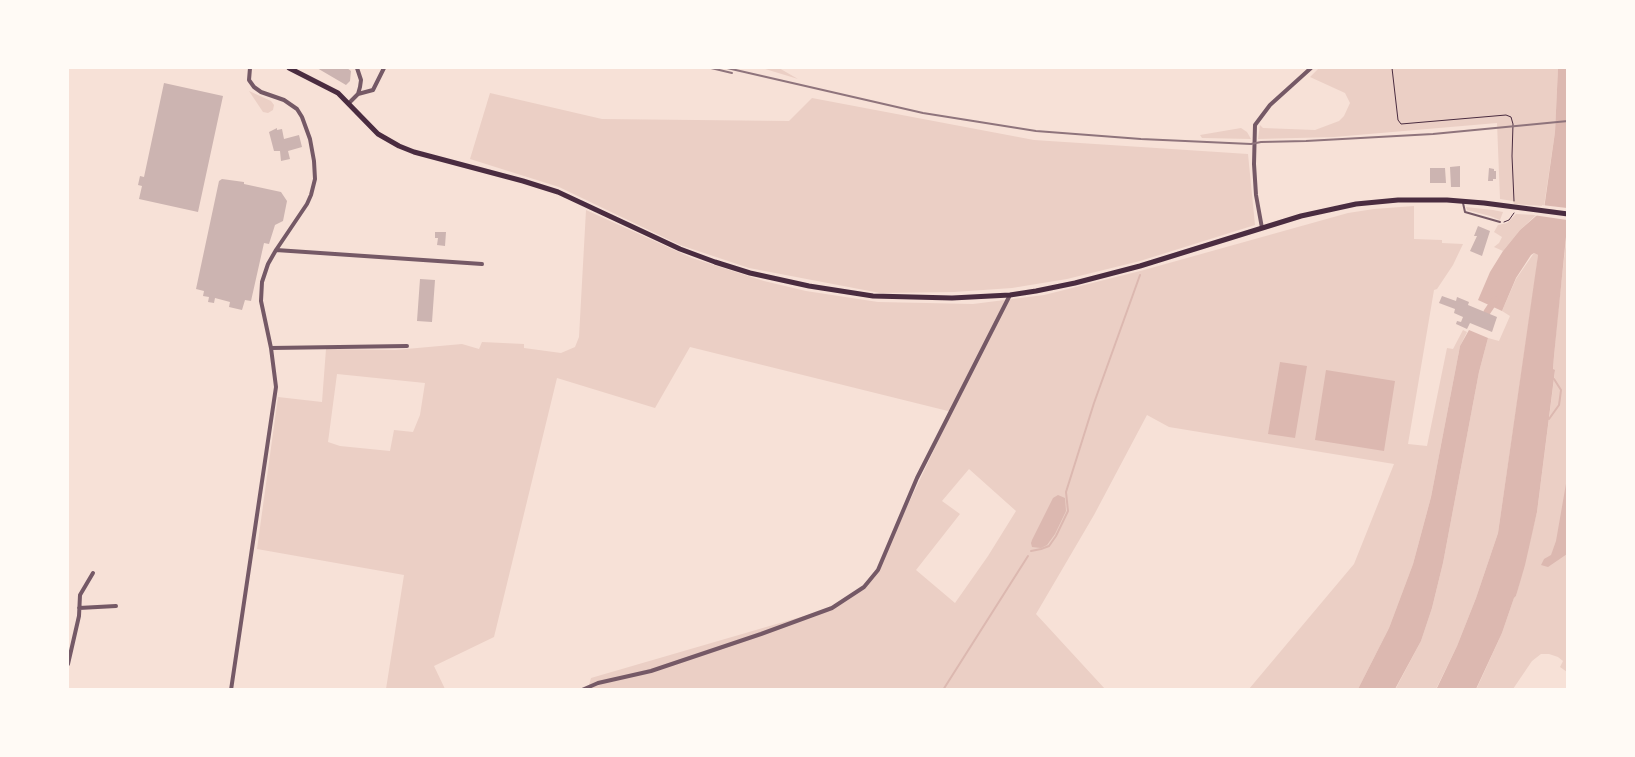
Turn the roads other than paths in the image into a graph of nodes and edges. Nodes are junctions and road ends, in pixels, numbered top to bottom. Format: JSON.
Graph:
{"nodes":[{"id":1,"x":250,"y":68,"type":"edge"},
{"id":2,"x":290,"y":68,"type":"edge"},
{"id":3,"x":357,"y":68,"type":"edge"},
{"id":4,"x":384,"y":68,"type":"edge"},
{"id":5,"x":1311,"y":68,"type":"edge"},
{"id":6,"x":358,"y":94,"type":"junction"},
{"id":7,"x":349,"y":103,"type":"junction"},
{"id":8,"x":1462,"y":201,"type":"junction"},
{"id":9,"x":1564,"y":214,"type":"edge"},
{"id":10,"x":1500,"y":222,"type":"dead end"},
{"id":11,"x":1262,"y":228,"type":"junction"},
{"id":12,"x":276,"y":250,"type":"junction"},
{"id":13,"x":482,"y":264,"type":"dead end"},
{"id":14,"x":1010,"y":295,"type":"junction"},
{"id":15,"x":407,"y":346,"type":"dead end"},
{"id":16,"x":271,"y":348,"type":"junction"},
{"id":17,"x":93,"y":573,"type":"dead end"},
{"id":18,"x":116,"y":606,"type":"dead end"},
{"id":19,"x":79,"y":608,"type":"junction"},
{"id":20,"x":68,"y":633,"type":"edge"},
{"id":21,"x":75,"y":633,"type":"junction"},
{"id":22,"x":68,"y":664,"type":"edge"},
{"id":23,"x":232,"y":690,"type":"edge"},
{"id":24,"x":582,"y":690,"type":"edge"}],
"edges":[{"from":1,"to":12,"type":"street"},
{"from":2,"to":7,"type":"main road"},
{"from":3,"to":6,"type":"street"},
{"from":4,"to":6,"type":"street"},
{"from":5,"to":11,"type":"street"},
{"from":6,"to":7,"type":"street"},
{"from":7,"to":14,"type":"main road"},
{"from":8,"to":9,"type":"main road"},
{"from":8,"to":10,"type":"lane"},
{"from":8,"to":11,"type":"main road"},
{"from":11,"to":14,"type":"main road"},
{"from":12,"to":13,"type":"street"},
{"from":12,"to":16,"type":"street"},
{"from":14,"to":24,"type":"street"},
{"from":15,"to":16,"type":"street"},
{"from":16,"to":23,"type":"street"},
{"from":17,"to":19,"type":"street"},
{"from":18,"to":19,"type":"street"},
{"from":19,"to":21,"type":"street"},
{"from":20,"to":21,"type":"street"},
{"from":21,"to":22,"type":"street"}]}
